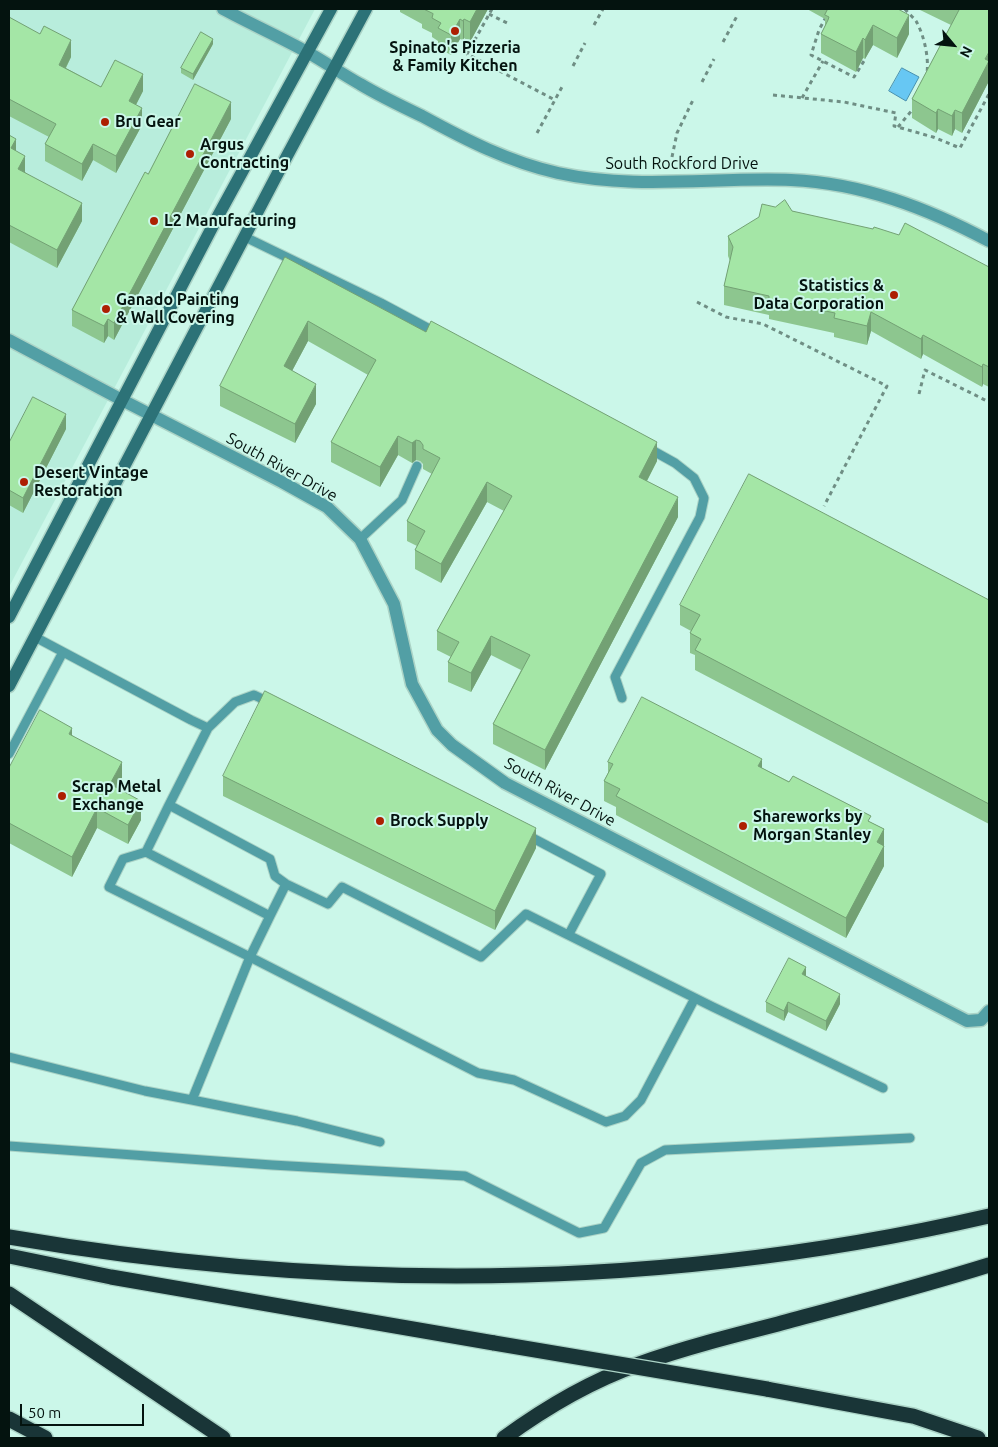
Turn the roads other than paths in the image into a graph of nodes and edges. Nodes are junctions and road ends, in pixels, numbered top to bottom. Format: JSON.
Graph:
{"nodes":[{"id":1,"x":224,"y":9,"type":"edge"},
{"id":2,"x":331,"y":9,"type":"edge"},
{"id":3,"x":366,"y":9,"type":"edge"},
{"id":4,"x":308,"y":52,"type":"junction"},
{"id":5,"x":334,"y":68,"type":"junction"},
{"id":6,"x":245,"y":236,"type":"junction"},
{"id":7,"x":989,"y":242,"type":"edge"},
{"id":8,"x":442,"y":335,"type":"edge"},
{"id":9,"x":9,"y":340,"type":"edge"},
{"id":10,"x":122,"y":400,"type":"junction"},
{"id":11,"x":151,"y":415,"type":"junction"},
{"id":12,"x":641,"y":444,"type":"edge"},
{"id":13,"x":417,"y":466,"type":"dead end"},
{"id":14,"x":360,"y":539,"type":"junction"},
{"id":15,"x":9,"y":617,"type":"edge"},
{"id":16,"x":35,"y":637,"type":"junction"},
{"id":17,"x":63,"y":652,"type":"junction"},
{"id":18,"x":9,"y":686,"type":"edge"},
{"id":19,"x":622,"y":698,"type":"dead end"},
{"id":20,"x":281,"y":708,"type":"edge"},
{"id":21,"x":208,"y":728,"type":"junction"},
{"id":22,"x":9,"y":754,"type":"edge"},
{"id":23,"x":169,"y":805,"type":"junction"},
{"id":24,"x":515,"y":829,"type":"edge"},
{"id":25,"x":146,"y":852,"type":"junction"},
{"id":26,"x":286,"y":884,"type":"junction"},
{"id":27,"x":270,"y":916,"type":"junction"},
{"id":28,"x":568,"y":934,"type":"junction"},
{"id":29,"x":250,"y":957,"type":"junction"},
{"id":30,"x":695,"y":998,"type":"junction"},
{"id":31,"x":985,"y":1015,"type":"edge"},
{"id":32,"x":9,"y":1057,"type":"edge"},
{"id":33,"x":883,"y":1088,"type":"dead end"},
{"id":34,"x":192,"y":1100,"type":"junction"},
{"id":35,"x":910,"y":1138,"type":"dead end"},
{"id":36,"x":380,"y":1142,"type":"dead end"},
{"id":37,"x":9,"y":1146,"type":"edge"},
{"id":38,"x":989,"y":1216,"type":"edge"},
{"id":39,"x":9,"y":1237,"type":"edge"},
{"id":40,"x":9,"y":1256,"type":"edge"},
{"id":41,"x":989,"y":1265,"type":"edge"},
{"id":42,"x":9,"y":1294,"type":"edge"},
{"id":43,"x":9,"y":1419,"type":"edge"},
{"id":44,"x":45,"y":1438,"type":"edge"},
{"id":45,"x":223,"y":1438,"type":"edge"},
{"id":46,"x":504,"y":1438,"type":"edge"},
{"id":47,"x":978,"y":1438,"type":"edge"}],
"edges":[{"from":1,"to":4,"type":"street","name":"South Rockford Drive"},
{"from":2,"to":4,"type":"main road"},
{"from":3,"to":5,"type":"main road"},
{"from":4,"to":5,"type":"street","name":"South Rockford Drive"},
{"from":4,"to":10,"type":"main road"},
{"from":5,"to":6,"type":"main road"},
{"from":5,"to":7,"type":"street","name":"South Rockford Drive"},
{"from":6,"to":8,"type":"lane"},
{"from":6,"to":11,"type":"main road"},
{"from":9,"to":10,"type":"street","name":"South River Drive"},
{"from":10,"to":11,"type":"street","name":"South River Drive"},
{"from":10,"to":15,"type":"main road"},
{"from":11,"to":14,"type":"street","name":"South River Drive"},
{"from":11,"to":16,"type":"main road"},
{"from":12,"to":19,"type":"lane"},
{"from":13,"to":14,"type":"lane"},
{"from":14,"to":31,"type":"street","name":"South River Drive"},
{"from":16,"to":17,"type":"lane"},
{"from":16,"to":18,"type":"main road"},
{"from":17,"to":21,"type":"lane"},
{"from":17,"to":22,"type":"lane"},
{"from":20,"to":21,"type":"lane"},
{"from":21,"to":23,"type":"lane"},
{"from":23,"to":25,"type":"lane"},
{"from":23,"to":26,"type":"lane"},
{"from":24,"to":28,"type":"lane"},
{"from":25,"to":27,"type":"lane"},
{"from":25,"to":29,"type":"lane"},
{"from":26,"to":27,"type":"lane"},
{"from":26,"to":28,"type":"lane"},
{"from":27,"to":29,"type":"lane"},
{"from":28,"to":30,"type":"lane"},
{"from":29,"to":30,"type":"lane"},
{"from":29,"to":34,"type":"lane"},
{"from":30,"to":33,"type":"lane"},
{"from":32,"to":34,"type":"lane"},
{"from":34,"to":36,"type":"lane"},
{"from":35,"to":37,"type":"lane"},
{"from":38,"to":39,"type":"highway"},
{"from":40,"to":47,"type":"highway","bridge":true},
{"from":41,"to":46,"type":"highway"},
{"from":42,"to":45,"type":"highway"},
{"from":43,"to":44,"type":"highway"}]}
